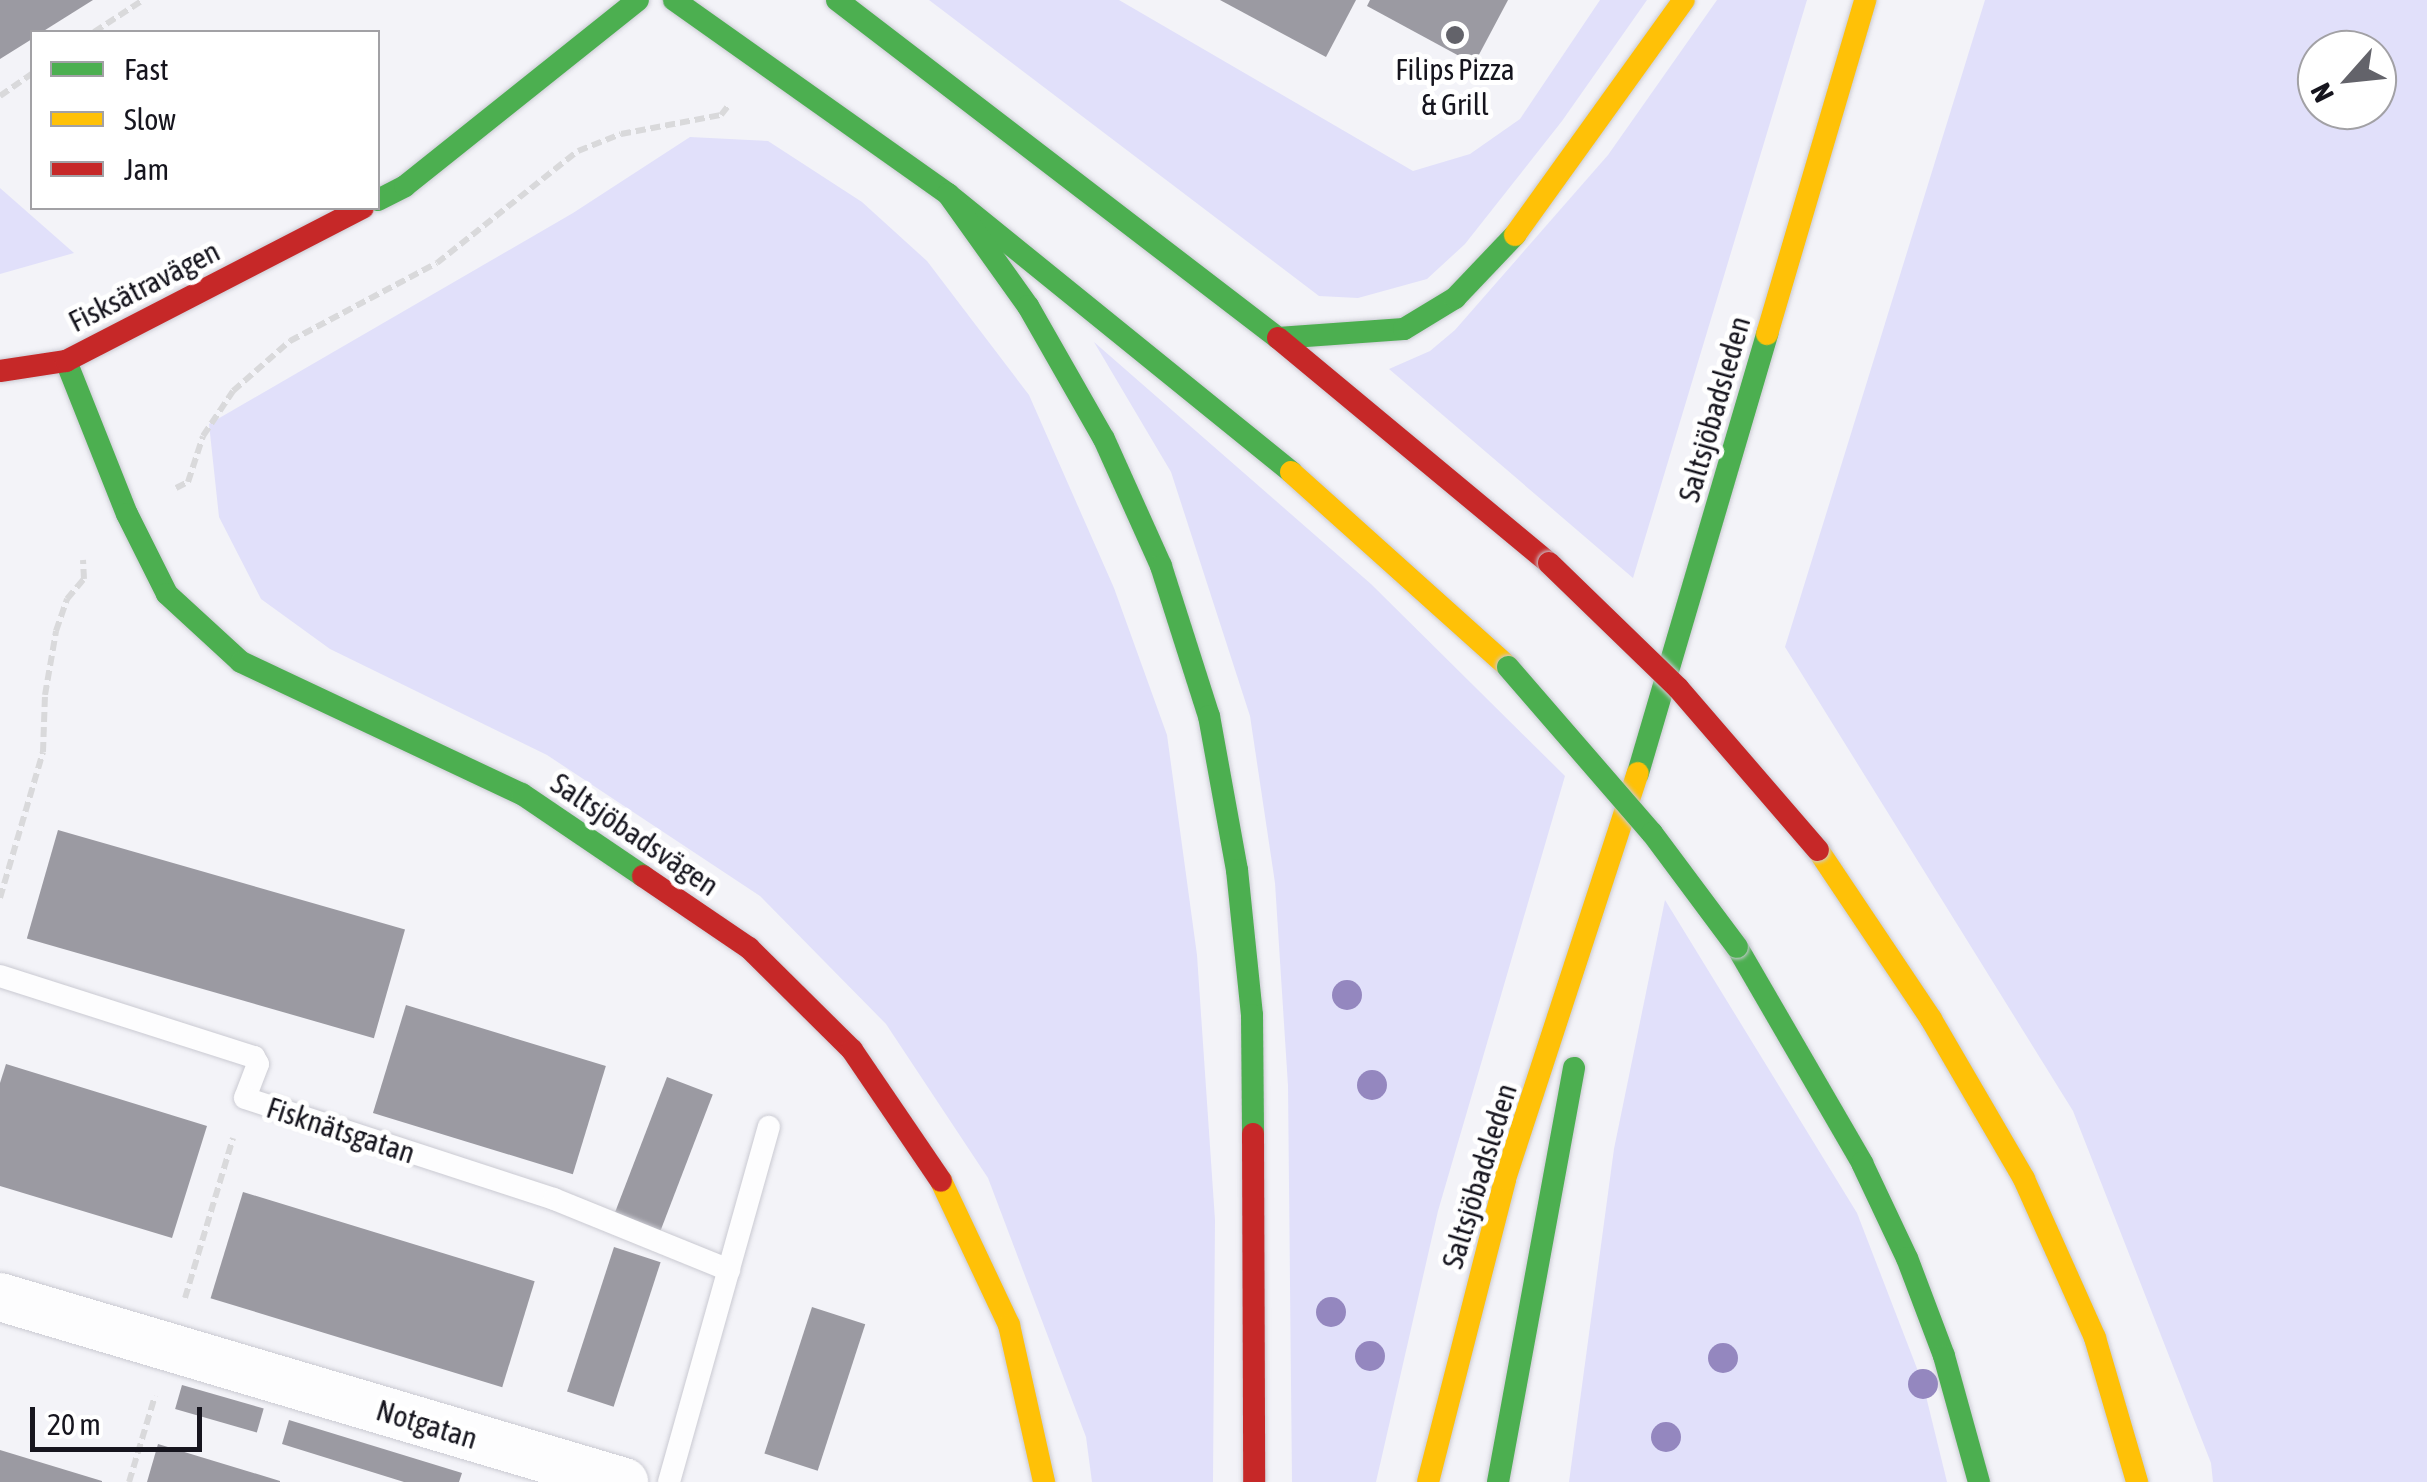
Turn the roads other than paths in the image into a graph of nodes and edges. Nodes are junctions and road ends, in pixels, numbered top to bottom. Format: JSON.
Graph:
{"nodes":[{"id":1,"x":638,"y":0,"type":"edge"},
{"id":2,"x":674,"y":0,"type":"edge"},
{"id":3,"x":837,"y":0,"type":"edge"},
{"id":4,"x":1684,"y":0,"type":"edge"},
{"id":5,"x":1865,"y":0,"type":"edge"},
{"id":6,"x":948,"y":194,"type":"junction"},
{"id":7,"x":380,"y":199,"type":"edge"},
{"id":8,"x":359,"y":210,"type":"edge"},
{"id":9,"x":1278,"y":338,"type":"junction"},
{"id":10,"x":66,"y":361,"type":"junction"},
{"id":11,"x":0,"y":371,"type":"edge"},
{"id":12,"x":1620,"y":834,"type":"junction"},
{"id":13,"x":0,"y":976,"type":"edge"},
{"id":14,"x":769,"y":1127,"type":"dead end"},
{"id":15,"x":728,"y":1270,"type":"junction"},
{"id":16,"x":0,"y":1297,"type":"edge"},
{"id":17,"x":624,"y":1482,"type":"edge"},
{"id":18,"x":669,"y":1482,"type":"edge"},
{"id":19,"x":1044,"y":1482,"type":"edge"},
{"id":20,"x":1254,"y":1482,"type":"edge"},
{"id":21,"x":1428,"y":1482,"type":"edge"},
{"id":22,"x":1498,"y":1482,"type":"edge"},
{"id":23,"x":1979,"y":1482,"type":"edge"},
{"id":24,"x":2137,"y":1482,"type":"edge"}],
"edges":[{"from":1,"to":7,"type":"main road"},
{"from":2,"to":6,"type":"main road"},
{"from":3,"to":9,"type":"main road"},
{"from":4,"to":9,"type":"main road"},
{"from":5,"to":12,"type":"main road","name":"Saltsjöbadsleden"},
{"from":6,"to":20,"type":"main road"},
{"from":6,"to":23,"type":"main road","bridge":true},
{"from":8,"to":10,"type":"main road","name":"Fisksätravägen"},
{"from":9,"to":24,"type":"main road","bridge":true},
{"from":10,"to":11,"type":"main road","name":"Fisksätravägen"},
{"from":10,"to":19,"type":"main road","name":"Saltsjöbadsvägen"},
{"from":12,"to":21,"type":"main road","name":"Saltsjöbadsleden"},
{"from":12,"to":22,"type":"main road","name":"Saltsjöbadsleden"},
{"from":13,"to":15,"type":"lane","name":"Fisknätsgatan"},
{"from":14,"to":15,"type":"lane"},
{"from":15,"to":18,"type":"lane"},
{"from":16,"to":17,"type":"street","name":"Notgatan"}]}
